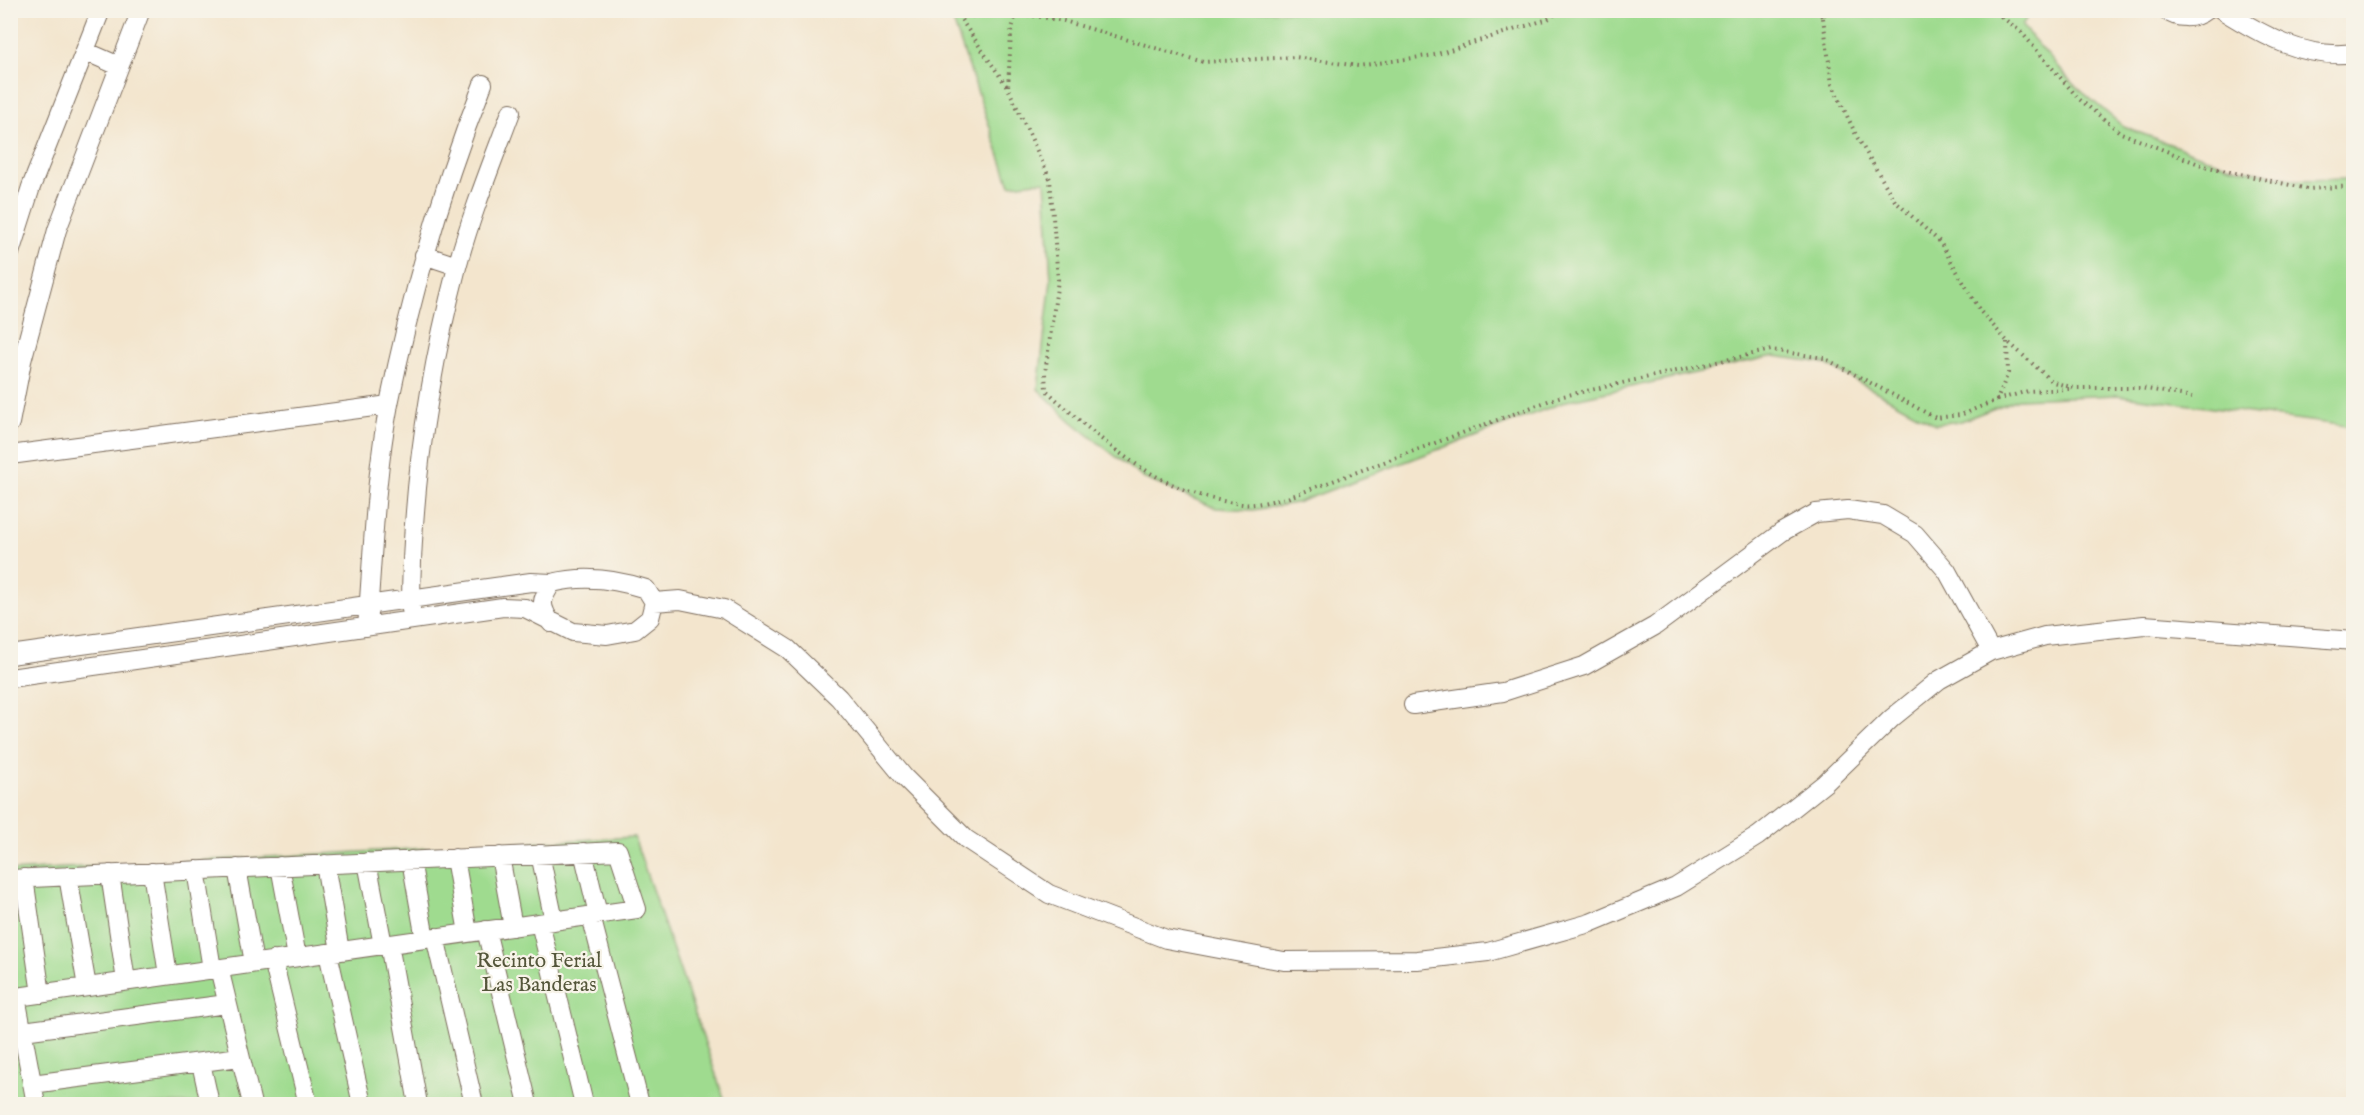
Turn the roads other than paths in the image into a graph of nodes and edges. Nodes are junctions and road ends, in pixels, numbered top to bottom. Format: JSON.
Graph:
{"nodes":[{"id":1,"x":101,"y":10,"type":"edge"},
{"id":2,"x":141,"y":10,"type":"edge"},
{"id":3,"x":2165,"y":10,"type":"edge"},
{"id":4,"x":2206,"y":10,"type":"edge"},
{"id":5,"x":2222,"y":10,"type":"edge"},
{"id":6,"x":87,"y":52,"type":"junction"},
{"id":7,"x":2354,"y":53,"type":"edge"},
{"id":8,"x":119,"y":66,"type":"junction"},
{"id":9,"x":483,"y":84,"type":"dead end"},
{"id":10,"x":511,"y":112,"type":"dead end"},
{"id":11,"x":10,"y":253,"type":"edge"},
{"id":12,"x":424,"y":255,"type":"junction"},
{"id":13,"x":457,"y":266,"type":"junction"},
{"id":14,"x":389,"y":405,"type":"junction"},
{"id":15,"x":10,"y":423,"type":"edge"},
{"id":16,"x":10,"y":455,"type":"edge"},
{"id":17,"x":552,"y":583,"type":"junction"},
{"id":18,"x":411,"y":598,"type":"junction"},
{"id":19,"x":654,"y":602,"type":"junction"},
{"id":20,"x":369,"y":604,"type":"junction"},
{"id":21,"x":411,"y":621,"type":"junction"},
{"id":22,"x":551,"y":623,"type":"junction"},
{"id":23,"x":367,"y":627,"type":"junction"},
{"id":24,"x":2354,"y":641,"type":"edge"},
{"id":25,"x":1991,"y":651,"type":"junction"},
{"id":26,"x":10,"y":655,"type":"edge"},
{"id":27,"x":10,"y":678,"type":"edge"},
{"id":28,"x":1413,"y":705,"type":"dead end"},
{"id":29,"x":583,"y":852,"type":"junction"},
{"id":30,"x":540,"y":854,"type":"junction"},
{"id":31,"x":500,"y":856,"type":"junction"},
{"id":32,"x":454,"y":858,"type":"junction"},
{"id":33,"x":411,"y":860,"type":"junction"},
{"id":34,"x":367,"y":862,"type":"junction"},
{"id":35,"x":325,"y":864,"type":"junction"},
{"id":36,"x":280,"y":866,"type":"junction"},
{"id":37,"x":237,"y":868,"type":"junction"},
{"id":38,"x":196,"y":870,"type":"junction"},
{"id":39,"x":152,"y":872,"type":"junction"},
{"id":40,"x":110,"y":874,"type":"junction"},
{"id":41,"x":68,"y":876,"type":"junction"},
{"id":42,"x":17,"y":879,"type":"edge"},
{"id":43,"x":595,"y":915,"type":"junction"},
{"id":44,"x":547,"y":922,"type":"junction"},
{"id":45,"x":513,"y":927,"type":"junction"},
{"id":46,"x":477,"y":932,"type":"junction"},
{"id":47,"x":430,"y":938,"type":"junction"},
{"id":48,"x":386,"y":945,"type":"junction"},
{"id":49,"x":334,"y":952,"type":"junction"},
{"id":50,"x":297,"y":957,"type":"junction"},
{"id":51,"x":273,"y":960,"type":"junction"},
{"id":52,"x":254,"y":963,"type":"junction"},
{"id":53,"x":216,"y":969,"type":"junction"},
{"id":54,"x":168,"y":975,"type":"junction"},
{"id":55,"x":126,"y":981,"type":"junction"},
{"id":56,"x":87,"y":987,"type":"junction"},
{"id":57,"x":40,"y":993,"type":"junction"},
{"id":58,"x":13,"y":998,"type":"edge"},
{"id":59,"x":227,"y":1004,"type":"junction"},
{"id":60,"x":22,"y":1031,"type":"junction"},
{"id":61,"x":240,"y":1057,"type":"junction"},
{"id":62,"x":201,"y":1062,"type":"junction"},
{"id":63,"x":32,"y":1084,"type":"junction"},
{"id":64,"x":36,"y":1104,"type":"edge"},
{"id":65,"x":210,"y":1104,"type":"edge"},
{"id":66,"x":252,"y":1104,"type":"edge"},
{"id":67,"x":308,"y":1104,"type":"edge"},
{"id":68,"x":362,"y":1104,"type":"edge"},
{"id":69,"x":418,"y":1104,"type":"edge"},
{"id":70,"x":474,"y":1104,"type":"edge"},
{"id":71,"x":528,"y":1104,"type":"edge"},
{"id":72,"x":584,"y":1104,"type":"edge"},
{"id":73,"x":640,"y":1104,"type":"edge"}],
"edges":[{"from":1,"to":6,"type":"street"},
{"from":2,"to":8,"type":"street"},
{"from":3,"to":4,"type":"street"},
{"from":5,"to":7,"type":"street"},
{"from":6,"to":8,"type":"street"},
{"from":6,"to":11,"type":"street"},
{"from":8,"to":15,"type":"street"},
{"from":9,"to":12,"type":"street"},
{"from":10,"to":13,"type":"street"},
{"from":12,"to":13,"type":"street"},
{"from":12,"to":14,"type":"street"},
{"from":13,"to":18,"type":"street"},
{"from":14,"to":16,"type":"street"},
{"from":14,"to":20,"type":"street"},
{"from":17,"to":18,"type":"street"},
{"from":17,"to":19,"type":"street"},
{"from":17,"to":22,"type":"street"},
{"from":18,"to":20,"type":"street"},
{"from":18,"to":21,"type":"street"},
{"from":19,"to":22,"type":"street"},
{"from":19,"to":25,"type":"street"},
{"from":20,"to":23,"type":"street"},
{"from":20,"to":26,"type":"street"},
{"from":21,"to":22,"type":"street"},
{"from":21,"to":23,"type":"street"},
{"from":23,"to":27,"type":"street"},
{"from":24,"to":25,"type":"street"},
{"from":25,"to":28,"type":"street"},
{"from":29,"to":30,"type":"street"},
{"from":29,"to":43,"type":"street"},
{"from":29,"to":43,"type":"street"},
{"from":30,"to":31,"type":"street"},
{"from":30,"to":44,"type":"street"},
{"from":31,"to":32,"type":"street"},
{"from":31,"to":45,"type":"street"},
{"from":32,"to":33,"type":"street"},
{"from":32,"to":46,"type":"street"},
{"from":33,"to":34,"type":"street"},
{"from":33,"to":47,"type":"street"},
{"from":34,"to":35,"type":"street"},
{"from":34,"to":48,"type":"street"},
{"from":35,"to":36,"type":"street"},
{"from":35,"to":49,"type":"street"},
{"from":36,"to":37,"type":"street"},
{"from":36,"to":50,"type":"street"},
{"from":37,"to":38,"type":"street"},
{"from":37,"to":52,"type":"street"},
{"from":38,"to":39,"type":"street"},
{"from":38,"to":53,"type":"street"},
{"from":39,"to":40,"type":"street"},
{"from":39,"to":54,"type":"street"},
{"from":40,"to":41,"type":"street"},
{"from":40,"to":55,"type":"street"},
{"from":41,"to":42,"type":"street"},
{"from":41,"to":56,"type":"street"},
{"from":42,"to":57,"type":"street"},
{"from":43,"to":44,"type":"street"},
{"from":43,"to":73,"type":"street"},
{"from":44,"to":45,"type":"street"},
{"from":44,"to":72,"type":"street"},
{"from":45,"to":46,"type":"street"},
{"from":46,"to":47,"type":"street"},
{"from":46,"to":71,"type":"street"},
{"from":47,"to":48,"type":"street"},
{"from":47,"to":70,"type":"street"},
{"from":48,"to":49,"type":"street"},
{"from":48,"to":69,"type":"street"},
{"from":49,"to":50,"type":"street"},
{"from":49,"to":68,"type":"street"},
{"from":50,"to":51,"type":"street"},
{"from":51,"to":52,"type":"street"},
{"from":51,"to":67,"type":"street"},
{"from":52,"to":53,"type":"street"},
{"from":53,"to":54,"type":"street"},
{"from":53,"to":59,"type":"street"},
{"from":54,"to":55,"type":"street"},
{"from":55,"to":56,"type":"street"},
{"from":56,"to":57,"type":"street"},
{"from":57,"to":58,"type":"street"},
{"from":58,"to":60,"type":"street"},
{"from":59,"to":60,"type":"street"},
{"from":59,"to":61,"type":"street"},
{"from":60,"to":63,"type":"street"},
{"from":61,"to":62,"type":"street"},
{"from":61,"to":66,"type":"street"},
{"from":62,"to":63,"type":"street"},
{"from":62,"to":65,"type":"street"},
{"from":63,"to":64,"type":"street"}]}
